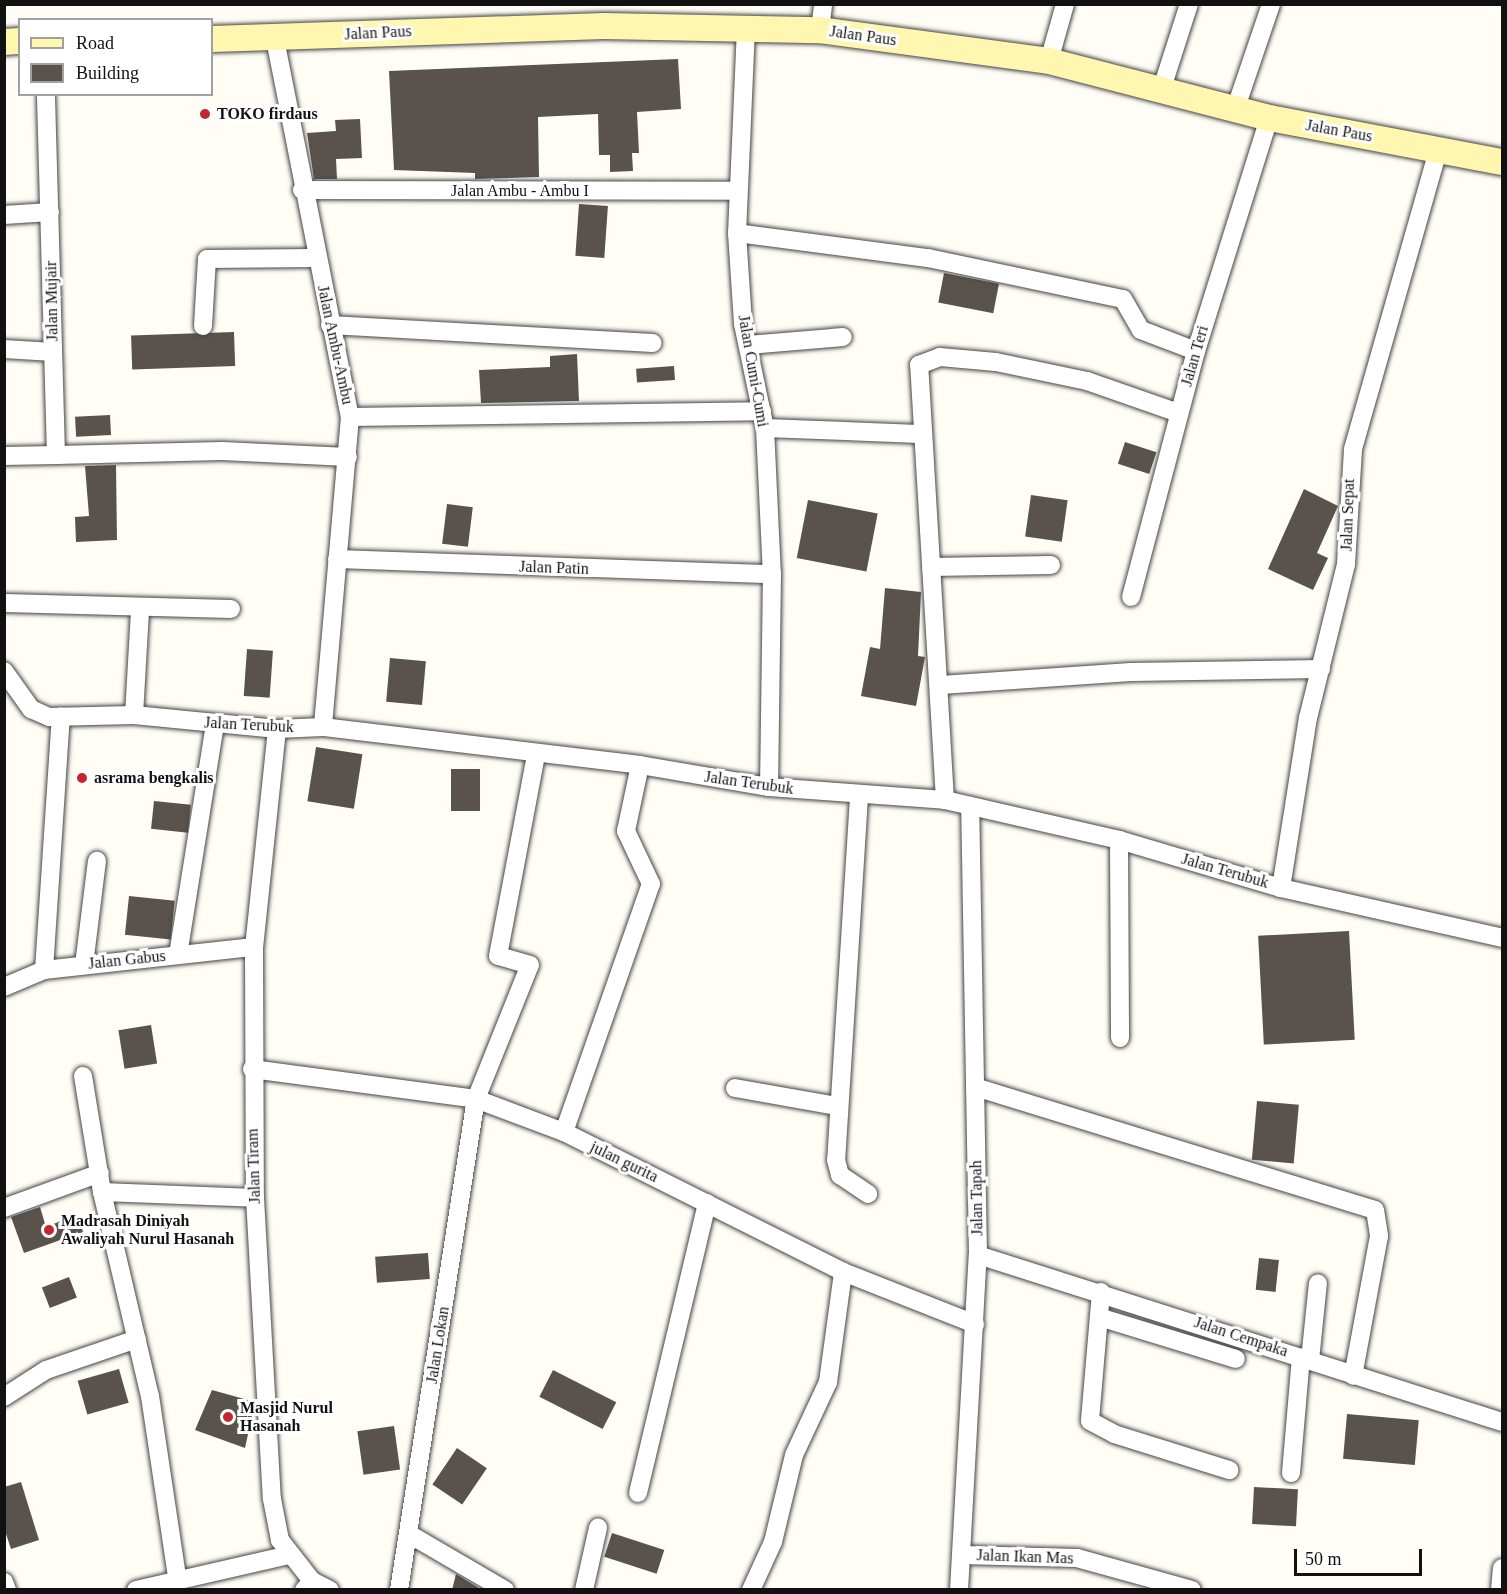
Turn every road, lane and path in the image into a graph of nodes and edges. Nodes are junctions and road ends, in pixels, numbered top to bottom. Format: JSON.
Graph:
{"nodes":[{"id":1,"x":823,"y":4,"type":"edge"},
{"id":2,"x":1065,"y":4,"type":"edge"},
{"id":3,"x":1189,"y":4,"type":"edge"},
{"id":4,"x":1271,"y":4,"type":"edge"},
{"id":5,"x":746,"y":28,"type":"junction"},
{"id":6,"x":820,"y":30,"type":"junction"},
{"id":7,"x":213,"y":39,"type":"edge"},
{"id":8,"x":275,"y":39,"type":"junction"},
{"id":9,"x":1049,"y":61,"type":"junction"},
{"id":10,"x":1162,"y":88,"type":"junction"},
{"id":11,"x":46,"y":96,"type":"edge"},
{"id":12,"x":1235,"y":110,"type":"junction"},
{"id":13,"x":1269,"y":118,"type":"junction"},
{"id":14,"x":1439,"y":148,"type":"junction"},
{"id":15,"x":1503,"y":162,"type":"edge"},
{"id":16,"x":302,"y":190,"type":"junction"},
{"id":17,"x":738,"y":191,"type":"junction"},
{"id":18,"x":50,"y":212,"type":"junction"},
{"id":19,"x":4,"y":215,"type":"edge"},
{"id":20,"x":737,"y":233,"type":"junction"},
{"id":21,"x":315,"y":258,"type":"junction"},
{"id":22,"x":330,"y":325,"type":"junction"},
{"id":23,"x":203,"y":326,"type":"dead end"},
{"id":24,"x":843,"y":337,"type":"dead end"},
{"id":25,"x":652,"y":343,"type":"dead end"},
{"id":26,"x":748,"y":345,"type":"junction"},
{"id":27,"x":4,"y":349,"type":"edge"},
{"id":28,"x":1196,"y":351,"type":"junction"},
{"id":29,"x":53,"y":352,"type":"junction"},
{"id":30,"x":1179,"y":412,"type":"junction"},
{"id":31,"x":350,"y":417,"type":"junction"},
{"id":32,"x":763,"y":420,"type":"junction"},
{"id":33,"x":919,"y":434,"type":"junction"},
{"id":34,"x":56,"y":455,"type":"junction"},
{"id":35,"x":4,"y":456,"type":"edge"},
{"id":36,"x":348,"y":457,"type":"junction"},
{"id":37,"x":337,"y":559,"type":"junction"},
{"id":38,"x":1051,"y":566,"type":"dead end"},
{"id":39,"x":931,"y":567,"type":"junction"},
{"id":40,"x":772,"y":574,"type":"junction"},
{"id":41,"x":1131,"y":597,"type":"dead end"},
{"id":42,"x":4,"y":603,"type":"edge"},
{"id":43,"x":231,"y":609,"type":"dead end"},
{"id":44,"x":140,"y":610,"type":"junction"},
{"id":45,"x":1321,"y":669,"type":"junction"},
{"id":46,"x":4,"y":671,"type":"edge"},
{"id":47,"x":941,"y":685,"type":"junction"},
{"id":48,"x":134,"y":715,"type":"junction"},
{"id":49,"x":61,"y":717,"type":"junction"},
{"id":50,"x":215,"y":724,"type":"junction"},
{"id":51,"x":323,"y":726,"type":"junction"},
{"id":52,"x":277,"y":729,"type":"junction"},
{"id":53,"x":536,"y":754,"type":"junction"},
{"id":54,"x":640,"y":765,"type":"junction"},
{"id":55,"x":769,"y":787,"type":"junction"},
{"id":56,"x":859,"y":797,"type":"junction"},
{"id":57,"x":945,"y":800,"type":"junction"},
{"id":58,"x":970,"y":806,"type":"junction"},
{"id":59,"x":1119,"y":840,"type":"junction"},
{"id":60,"x":98,"y":861,"type":"dead end"},
{"id":61,"x":1281,"y":888,"type":"junction"},
{"id":62,"x":1503,"y":938,"type":"edge"},
{"id":63,"x":254,"y":947,"type":"junction"},
{"id":64,"x":178,"y":955,"type":"junction"},
{"id":65,"x":84,"y":965,"type":"junction"},
{"id":66,"x":44,"y":970,"type":"junction"},
{"id":67,"x":4,"y":987,"type":"edge"},
{"id":68,"x":1120,"y":1038,"type":"dead end"},
{"id":69,"x":252,"y":1069,"type":"junction"},
{"id":70,"x":83,"y":1076,"type":"dead end"},
{"id":71,"x":975,"y":1087,"type":"junction"},
{"id":72,"x":735,"y":1088,"type":"dead end"},
{"id":73,"x":476,"y":1099,"type":"junction"},
{"id":74,"x":837,"y":1106,"type":"junction"},
{"id":75,"x":564,"y":1132,"type":"junction"},
{"id":76,"x":100,"y":1173,"type":"junction"},
{"id":77,"x":102,"y":1192,"type":"junction"},
{"id":78,"x":868,"y":1194,"type":"dead end"},
{"id":79,"x":255,"y":1198,"type":"junction"},
{"id":80,"x":707,"y":1203,"type":"junction"},
{"id":81,"x":4,"y":1208,"type":"edge"},
{"id":82,"x":978,"y":1255,"type":"junction"},
{"id":83,"x":843,"y":1272,"type":"junction"},
{"id":84,"x":1318,"y":1283,"type":"dead end"},
{"id":85,"x":1101,"y":1292,"type":"junction"},
{"id":86,"x":1099,"y":1317,"type":"junction"},
{"id":87,"x":1184,"y":1319,"type":"junction"},
{"id":88,"x":975,"y":1324,"type":"junction"},
{"id":89,"x":137,"y":1339,"type":"junction"},
{"id":90,"x":1178,"y":1340,"type":"junction"},
{"id":91,"x":1305,"y":1358,"type":"junction"},
{"id":92,"x":1236,"y":1359,"type":"dead end"},
{"id":93,"x":1353,"y":1376,"type":"junction"},
{"id":94,"x":4,"y":1397,"type":"edge"},
{"id":95,"x":1503,"y":1422,"type":"edge"},
{"id":96,"x":1229,"y":1470,"type":"dead end"},
{"id":97,"x":1291,"y":1473,"type":"dead end"},
{"id":98,"x":638,"y":1493,"type":"dead end"},
{"id":99,"x":598,"y":1528,"type":"dead end"},
{"id":100,"x":409,"y":1534,"type":"junction"},
{"id":101,"x":289,"y":1555,"type":"junction"},
{"id":102,"x":962,"y":1555,"type":"junction"},
{"id":103,"x":1503,"y":1568,"type":"edge"},
{"id":104,"x":177,"y":1576,"type":"junction"},
{"id":105,"x":4,"y":1582,"type":"edge"},
{"id":106,"x":308,"y":1586,"type":"edge"},
{"id":107,"x":7,"y":1590,"type":"edge"},
{"id":108,"x":136,"y":1590,"type":"edge"},
{"id":109,"x":330,"y":1590,"type":"edge"},
{"id":110,"x":399,"y":1590,"type":"edge"},
{"id":111,"x":505,"y":1590,"type":"edge"},
{"id":112,"x":584,"y":1590,"type":"edge"},
{"id":113,"x":751,"y":1590,"type":"edge"},
{"id":114,"x":959,"y":1590,"type":"edge"},
{"id":115,"x":1192,"y":1590,"type":"edge"},
{"id":116,"x":1500,"y":1590,"type":"edge"}],
"edges":[{"from":1,"to":6,"type":"street"},
{"from":2,"to":9,"type":"street"},
{"from":3,"to":10,"type":"street"},
{"from":4,"to":12,"type":"street"},
{"from":5,"to":6,"type":"main road","name":"Jalan Paus"},
{"from":5,"to":8,"type":"main road","name":"Jalan Paus"},
{"from":5,"to":17,"type":"street","name":"Jalan Cumi-Cumi"},
{"from":6,"to":9,"type":"main road","name":"Jalan Paus"},
{"from":7,"to":8,"type":"main road","name":"Jalan Paus"},
{"from":8,"to":16,"type":"street","name":"Jalan Ambu-Ambu"},
{"from":9,"to":10,"type":"main road","name":"Jalan Paus"},
{"from":10,"to":12,"type":"main road","name":"Jalan Paus"},
{"from":11,"to":18,"type":"street","name":"Jalan Mujair"},
{"from":12,"to":13,"type":"main road","name":"Jalan Paus"},
{"from":13,"to":14,"type":"main road","name":"Jalan Paus"},
{"from":13,"to":28,"type":"street","name":"Jalan Teri"},
{"from":14,"to":15,"type":"main road","name":"Jalan Paus"},
{"from":14,"to":45,"type":"street","name":"Jalan Sepat"},
{"from":16,"to":17,"type":"street","name":"Jalan Ambu - Ambu I"},
{"from":16,"to":21,"type":"street","name":"Jalan Ambu-Ambu"},
{"from":17,"to":20,"type":"street","name":"Jalan Cumi-Cumi"},
{"from":18,"to":19,"type":"street"},
{"from":18,"to":29,"type":"street","name":"Jalan Mujair"},
{"from":20,"to":26,"type":"street","name":"Jalan Cumi-Cumi"},
{"from":20,"to":28,"type":"street"},
{"from":21,"to":22,"type":"street","name":"Jalan Ambu-Ambu"},
{"from":21,"to":23,"type":"street"},
{"from":22,"to":25,"type":"street"},
{"from":22,"to":31,"type":"street","name":"Jalan Ambu-Ambu"},
{"from":24,"to":26,"type":"street"},
{"from":26,"to":32,"type":"street","name":"Jalan Cumi-Cumi"},
{"from":27,"to":29,"type":"street"},
{"from":28,"to":30,"type":"street","name":"Jalan Teri"},
{"from":29,"to":34,"type":"street","name":"Jalan Mujair"},
{"from":30,"to":33,"type":"street"},
{"from":30,"to":41,"type":"street","name":"Jalan Teri"},
{"from":31,"to":32,"type":"street"},
{"from":31,"to":36,"type":"street","name":"Jalan Ambu-Ambu"},
{"from":32,"to":33,"type":"street"},
{"from":32,"to":40,"type":"street","name":"Jalan Cumi-Cumi"},
{"from":33,"to":39,"type":"street"},
{"from":34,"to":35,"type":"street"},
{"from":34,"to":36,"type":"street"},
{"from":36,"to":37,"type":"street","name":"Jalan Ambu-Ambu"},
{"from":37,"to":40,"type":"street","name":"Jalan Patin"},
{"from":37,"to":51,"type":"street","name":"Jalan Ambu-Ambu"},
{"from":38,"to":39,"type":"street"},
{"from":39,"to":47,"type":"street"},
{"from":40,"to":55,"type":"street","name":"Jalan Cumi-Cumi"},
{"from":42,"to":44,"type":"street"},
{"from":43,"to":44,"type":"street"},
{"from":44,"to":48,"type":"street"},
{"from":45,"to":47,"type":"street"},
{"from":45,"to":61,"type":"street","name":"Jalan Sepat"},
{"from":46,"to":49,"type":"street","name":"Jalan Terubuk"},
{"from":47,"to":57,"type":"street"},
{"from":48,"to":49,"type":"street","name":"Jalan Terubuk"},
{"from":48,"to":50,"type":"street","name":"Jalan Terubuk"},
{"from":49,"to":66,"type":"street"},
{"from":50,"to":52,"type":"street","name":"Jalan Terubuk"},
{"from":50,"to":64,"type":"street"},
{"from":51,"to":52,"type":"street","name":"Jalan Terubuk"},
{"from":51,"to":53,"type":"street","name":"Jalan Terubuk"},
{"from":52,"to":63,"type":"street","name":"Jalan Tiram"},
{"from":53,"to":54,"type":"street","name":"Jalan Terubuk"},
{"from":53,"to":73,"type":"street","name":"Jalan Lokan"},
{"from":54,"to":55,"type":"street","name":"Jalan Terubuk"},
{"from":54,"to":75,"type":"street"},
{"from":55,"to":56,"type":"street","name":"Jalan Terubuk"},
{"from":56,"to":57,"type":"street","name":"Jalan Terubuk"},
{"from":56,"to":74,"type":"street"},
{"from":57,"to":58,"type":"street","name":"Jalan Terubuk"},
{"from":58,"to":59,"type":"street","name":"Jalan Terubuk"},
{"from":58,"to":71,"type":"street","name":"Jalan Tapah"},
{"from":59,"to":61,"type":"street","name":"Jalan Terubuk"},
{"from":59,"to":68,"type":"street"},
{"from":60,"to":65,"type":"street"},
{"from":61,"to":62,"type":"street","name":"Jalan Terubuk"},
{"from":63,"to":64,"type":"street","name":"Jalan Gabus"},
{"from":63,"to":69,"type":"street","name":"Jalan Tiram"},
{"from":64,"to":65,"type":"street","name":"Jalan Gabus"},
{"from":65,"to":66,"type":"street","name":"Jalan Gabus"},
{"from":66,"to":67,"type":"street","name":"Jalan Gabus"},
{"from":69,"to":73,"type":"street","name":"julan gurita"},
{"from":69,"to":79,"type":"street","name":"Jalan Tiram"},
{"from":70,"to":76,"type":"street"},
{"from":71,"to":82,"type":"street","name":"Jalan Tapah"},
{"from":71,"to":93,"type":"street"},
{"from":72,"to":74,"type":"street"},
{"from":73,"to":75,"type":"street","name":"julan gurita"},
{"from":73,"to":100,"type":"street","name":"Jalan Lokan"},
{"from":74,"to":78,"type":"street"},
{"from":75,"to":80,"type":"street","name":"julan gurita"},
{"from":76,"to":77,"type":"street"},
{"from":76,"to":81,"type":"street"},
{"from":77,"to":79,"type":"street"},
{"from":77,"to":89,"type":"street"},
{"from":79,"to":101,"type":"street","name":"Jalan Tiram"},
{"from":80,"to":83,"type":"street","name":"julan gurita"},
{"from":80,"to":98,"type":"street"},
{"from":82,"to":85,"type":"street","name":"Jalan Cempaka"},
{"from":82,"to":88,"type":"street","name":"Jalan Tapah"},
{"from":83,"to":88,"type":"street","name":"julan gurita"},
{"from":83,"to":113,"type":"street"},
{"from":84,"to":91,"type":"street"},
{"from":85,"to":86,"type":"street"},
{"from":85,"to":87,"type":"street","name":"Jalan Cempaka"},
{"from":86,"to":90,"type":"street"},
{"from":86,"to":96,"type":"street"},
{"from":87,"to":90,"type":"street"},
{"from":87,"to":91,"type":"street","name":"Jalan Cempaka"},
{"from":88,"to":102,"type":"street","name":"Jalan Tapah"},
{"from":89,"to":94,"type":"street"},
{"from":89,"to":104,"type":"street"},
{"from":90,"to":92,"type":"street"},
{"from":91,"to":93,"type":"street","name":"Jalan Cempaka"},
{"from":91,"to":97,"type":"street"},
{"from":93,"to":95,"type":"street","name":"Jalan Cempaka"},
{"from":99,"to":112,"type":"street"},
{"from":100,"to":110,"type":"street","name":"Jalan Lokan"},
{"from":100,"to":111,"type":"street"},
{"from":101,"to":104,"type":"street"},
{"from":101,"to":106,"type":"street","name":"Jalan Tiram"},
{"from":102,"to":114,"type":"street","name":"Jalan Tapah"},
{"from":102,"to":115,"type":"street","name":"Jalan Ikan Mas"},
{"from":103,"to":116,"type":"street"},
{"from":104,"to":108,"type":"street"},
{"from":105,"to":107,"type":"street"},
{"from":106,"to":109,"type":"street"}]}
